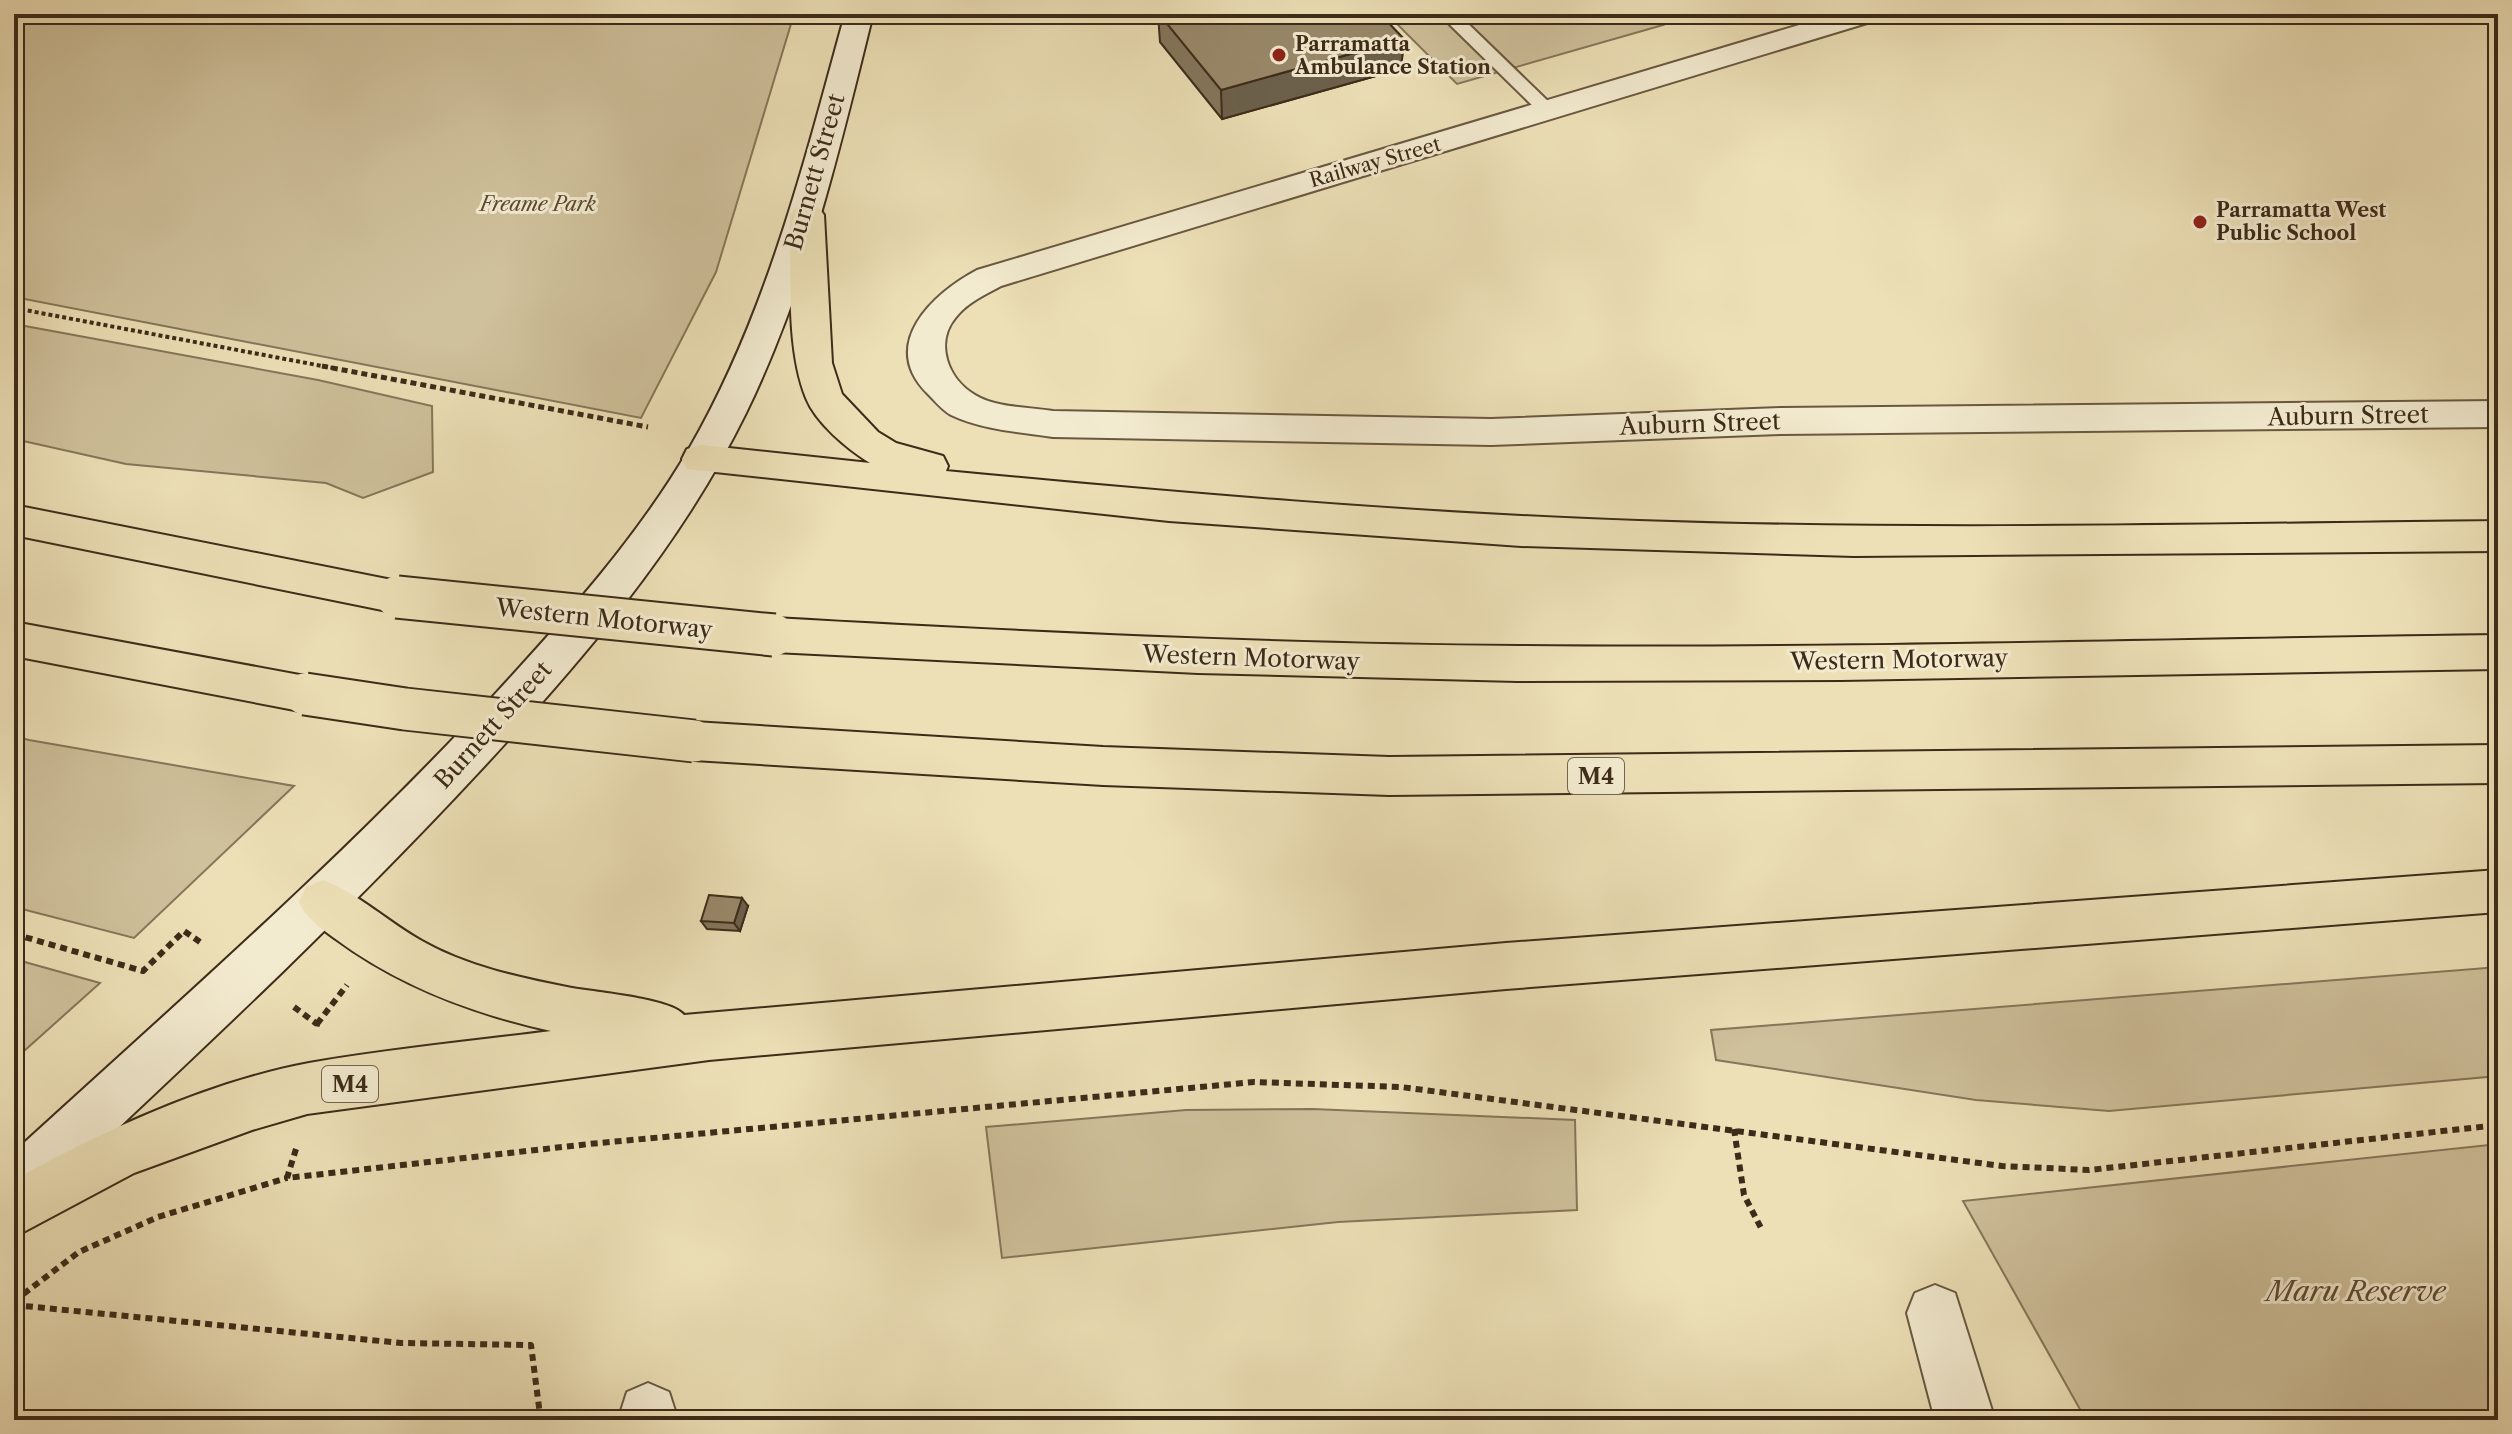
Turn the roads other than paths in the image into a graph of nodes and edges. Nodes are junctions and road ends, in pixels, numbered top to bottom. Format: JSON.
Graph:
{"nodes":[{"id":1,"x":859,"y":14,"type":"edge"},
{"id":2,"x":1448,"y":14,"type":"edge"},
{"id":3,"x":1867,"y":14,"type":"edge"},
{"id":4,"x":1548,"y":111,"type":"junction"},
{"id":5,"x":807,"y":215,"type":"junction"},
{"id":6,"x":927,"y":361,"type":"joint"},
{"id":7,"x":2498,"y":414,"type":"edge"},
{"id":8,"x":701,"y":459,"type":"junction"},
{"id":9,"x":1102,"y":501,"type":"junction"},
{"id":10,"x":14,"y":520,"type":"edge"},
{"id":11,"x":2498,"y":536,"type":"edge"},
{"id":12,"x":14,"y":639,"type":"edge"},
{"id":13,"x":2498,"y":652,"type":"edge"},
{"id":14,"x":2498,"y":764,"type":"edge"},
{"id":15,"x":2498,"y":891,"type":"edge"},
{"id":16,"x":323,"y":902,"type":"junction"},
{"id":17,"x":709,"y":1036,"type":"junction"},
{"id":18,"x":14,"y":1189,"type":"edge"},
{"id":19,"x":14,"y":1210,"type":"edge"},
{"id":20,"x":1935,"y":1313,"type":"dead end"},
{"id":21,"x":1965,"y":1420,"type":"edge"}],
"edges":[{"from":1,"to":5,"type":"street","name":"Burnett Street"},
{"from":2,"to":4,"type":"lane"},
{"from":3,"to":4,"type":"street","name":"Railway Street"},
{"from":4,"to":6,"type":"street","name":"Railway Street"},
{"from":5,"to":8,"type":"street","name":"Burnett Street"},
{"from":5,"to":9,"type":"highway"},
{"from":6,"to":7,"type":"street","name":"Auburn Street"},
{"from":8,"to":9,"type":"highway"},
{"from":8,"to":16,"type":"street","name":"Burnett Street"},
{"from":9,"to":11,"type":"highway"},
{"from":10,"to":13,"type":"highway","name":"Western Motorway","bridge":true},
{"from":12,"to":14,"type":"highway","number":"M4","bridge":true},
{"from":15,"to":17,"type":"highway","number":"M4"},
{"from":16,"to":17,"type":"highway","number":"M4"},
{"from":16,"to":18,"type":"street","name":"Burnett Street"},
{"from":17,"to":19,"type":"highway","number":"M4"},
{"from":20,"to":21,"type":"street"}]}
